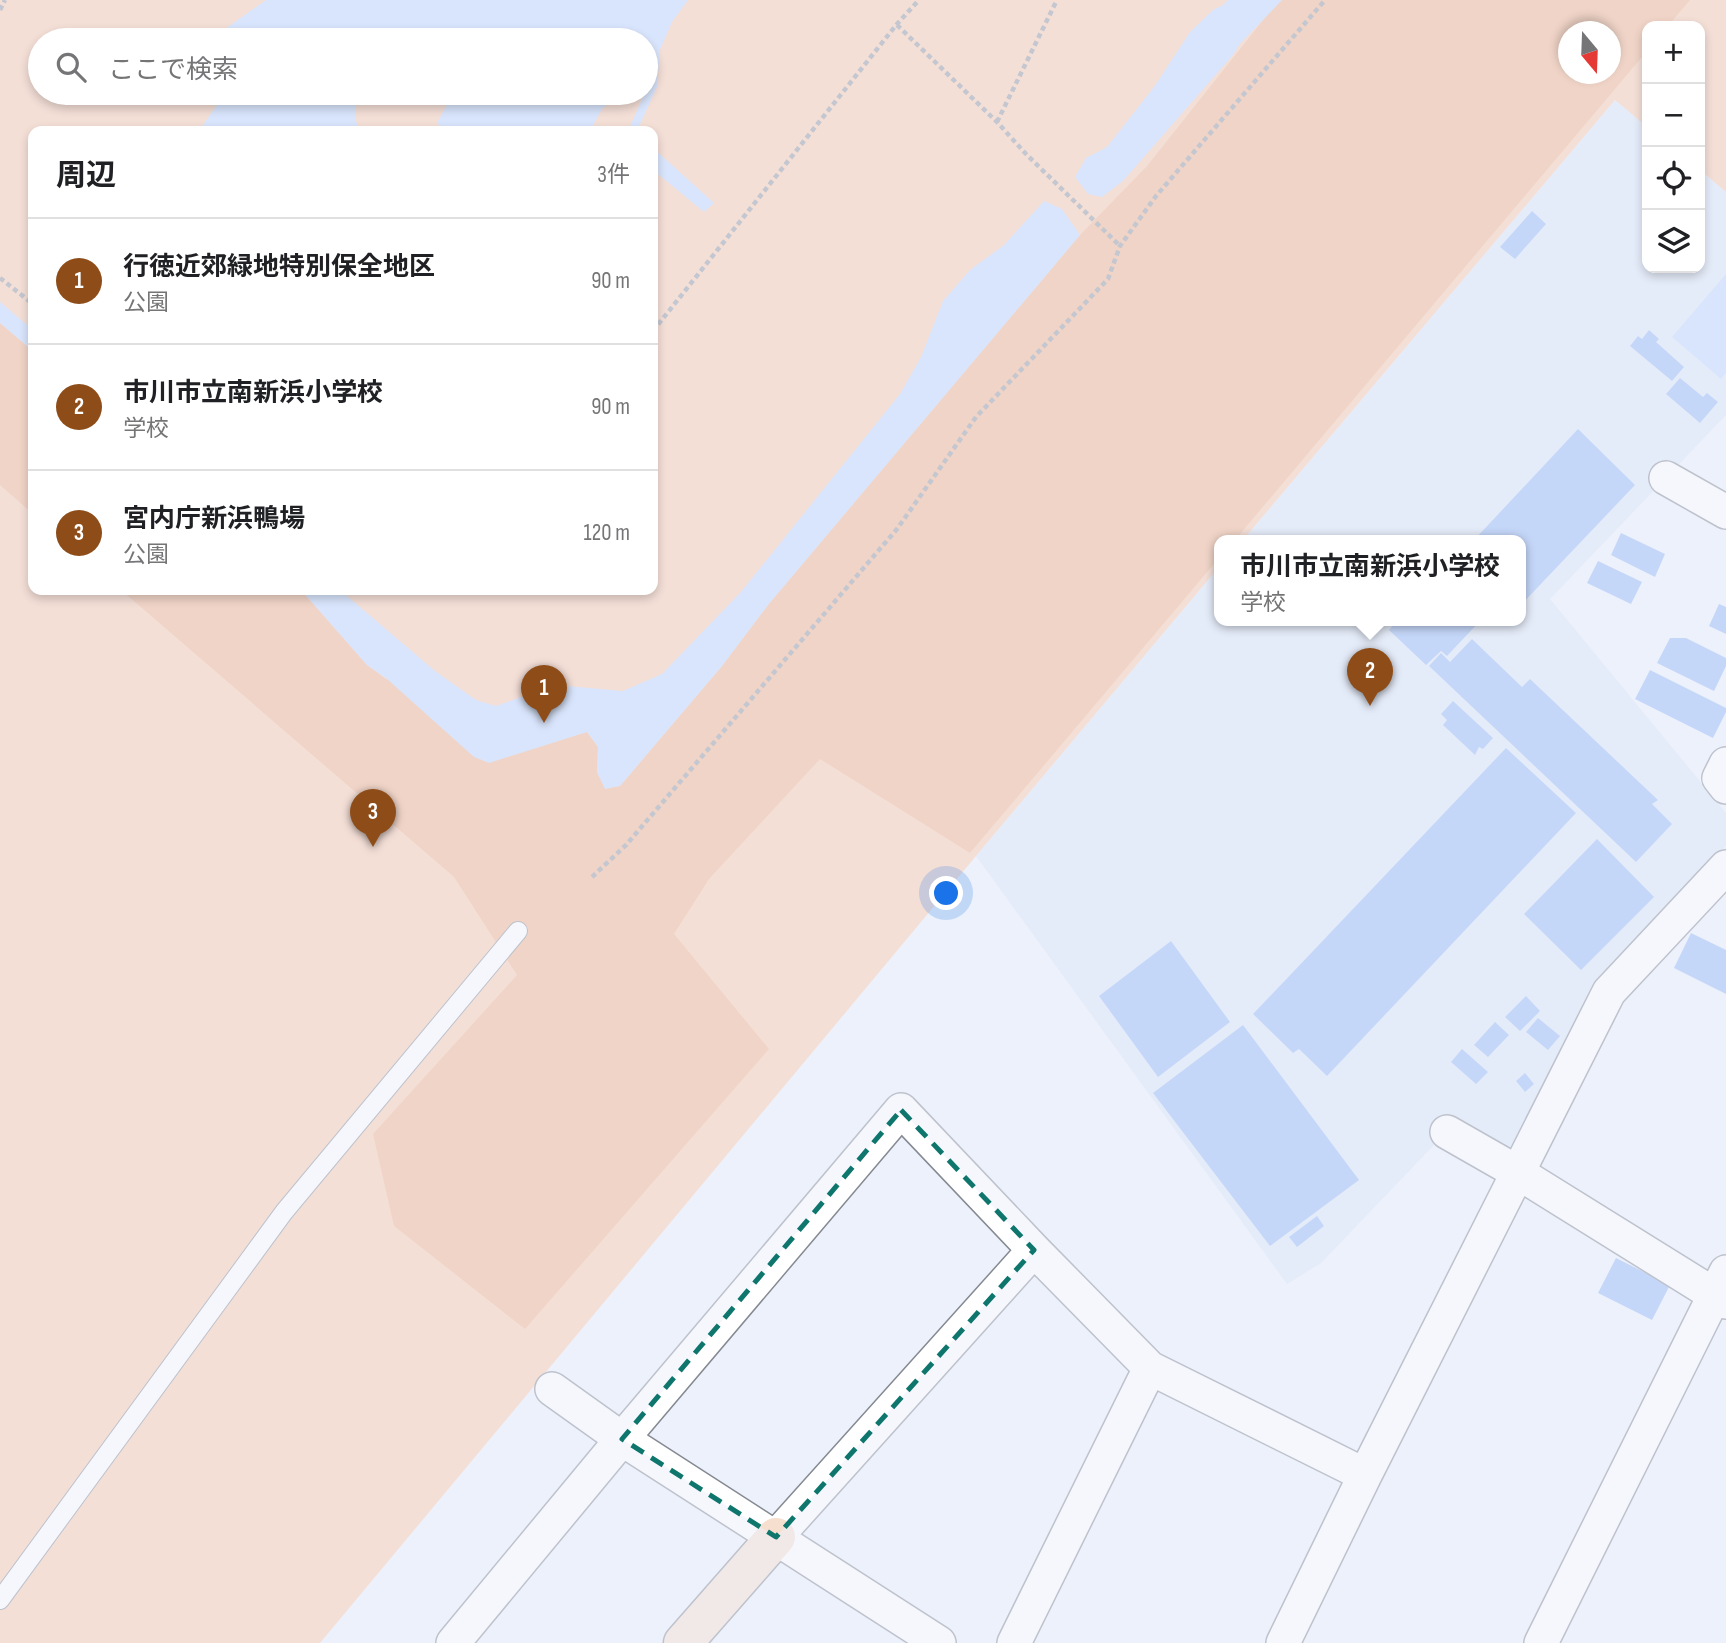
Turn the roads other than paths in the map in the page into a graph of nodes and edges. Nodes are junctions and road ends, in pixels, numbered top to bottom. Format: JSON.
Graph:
{"nodes":[{"id":1,"x":1666,"y":478,"type":"dead end"},
{"id":2,"x":1726,"y":512,"type":"edge"},
{"id":3,"x":1726,"y":764,"type":"edge"},
{"id":4,"x":1726,"y":787,"type":"edge"},
{"id":5,"x":1726,"y":867,"type":"edge"},
{"id":6,"x":518,"y":930,"type":"dead end"},
{"id":7,"x":1447,"y":1132,"type":"dead end"},
{"id":8,"x":1517,"y":1172,"type":"junction"},
{"id":9,"x":1034,"y":1250,"type":"junction"},
{"id":10,"x":1722,"y":1290,"type":"edge"},
{"id":11,"x":1150,"y":1367,"type":"junction"},
{"id":12,"x":552,"y":1389,"type":"dead end"},
{"id":13,"x":622,"y":1440,"type":"junction"},
{"id":14,"x":1365,"y":1475,"type":"junction"},
{"id":15,"x":776,"y":1537,"type":"junction"},
{"id":16,"x":0,"y":1600,"type":"edge"},
{"id":17,"x":453,"y":1643,"type":"edge"},
{"id":18,"x":683,"y":1643,"type":"edge"},
{"id":19,"x":939,"y":1643,"type":"edge"},
{"id":20,"x":1014,"y":1643,"type":"edge"},
{"id":21,"x":1283,"y":1643,"type":"edge"},
{"id":22,"x":1541,"y":1643,"type":"edge"}],
"edges":[{"from":1,"to":2,"type":"street"},
{"from":3,"to":4,"type":"street"},
{"from":5,"to":8,"type":"street"},
{"from":6,"to":16,"type":"lane"},
{"from":7,"to":8,"type":"street"},
{"from":8,"to":10,"type":"street"},
{"from":8,"to":14,"type":"street"},
{"from":9,"to":11,"type":"street"},
{"from":9,"to":13,"type":"street"},
{"from":9,"to":15,"type":"street"},
{"from":10,"to":22,"type":"street"},
{"from":11,"to":14,"type":"street"},
{"from":11,"to":20,"type":"street"},
{"from":12,"to":13,"type":"street"},
{"from":13,"to":15,"type":"street"},
{"from":13,"to":17,"type":"street"},
{"from":14,"to":21,"type":"street"},
{"from":15,"to":18,"type":"street"},
{"from":15,"to":19,"type":"street"}]}
